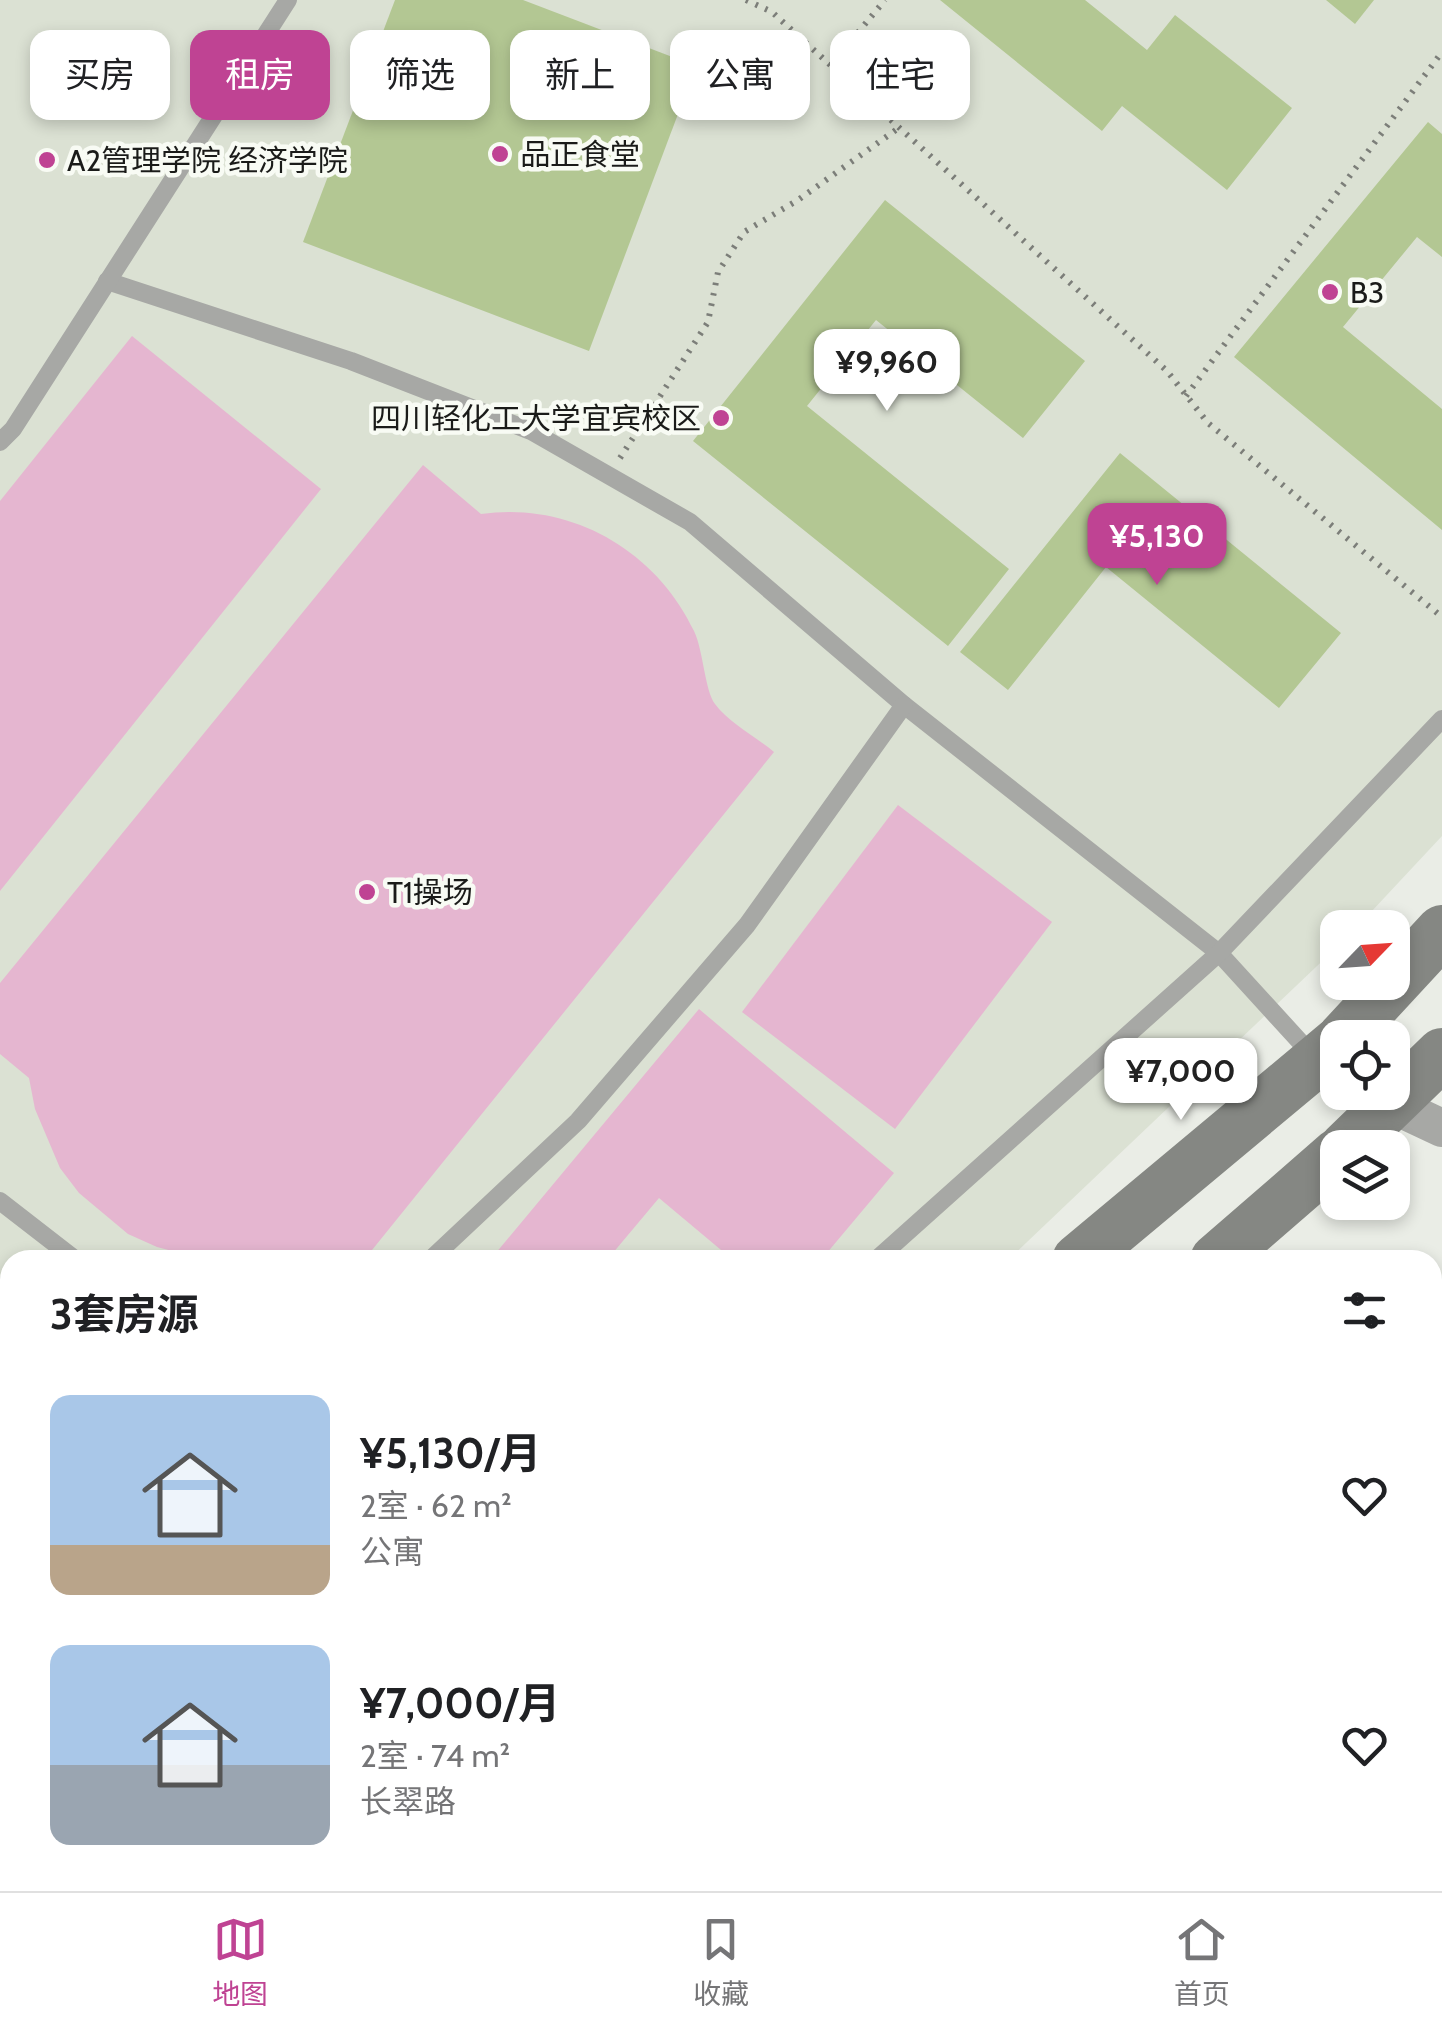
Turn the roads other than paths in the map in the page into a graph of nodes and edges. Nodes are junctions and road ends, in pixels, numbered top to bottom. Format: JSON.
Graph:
{"nodes":[{"id":1,"x":288,"y":0,"type":"edge"},
{"id":2,"x":108,"y":281,"type":"junction"},
{"id":3,"x":0,"y":442,"type":"edge"},
{"id":4,"x":904,"y":704,"type":"junction"},
{"id":5,"x":1442,"y":719,"type":"edge"},
{"id":6,"x":1442,"y":931,"type":"edge"},
{"id":7,"x":1219,"y":953,"type":"junction"},
{"id":8,"x":1364,"y":1020,"type":"edge"},
{"id":9,"x":1320,"y":1042,"type":"edge"},
{"id":10,"x":1442,"y":1054,"type":"edge"},
{"id":11,"x":1320,"y":1065,"type":"edge"},
{"id":12,"x":1410,"y":1078,"type":"edge"},
{"id":13,"x":1373,"y":1110,"type":"edge"},
{"id":14,"x":1405,"y":1110,"type":"edge"},
{"id":15,"x":1442,"y":1128,"type":"edge"},
{"id":16,"x":1358,"y":1130,"type":"edge"},
{"id":17,"x":1320,"y":1170,"type":"edge"},
{"id":18,"x":0,"y":1201,"type":"edge"},
{"id":19,"x":63,"y":1250,"type":"edge"},
{"id":20,"x":441,"y":1250,"type":"edge"},
{"id":21,"x":887,"y":1250,"type":"edge"},
{"id":22,"x":1090,"y":1250,"type":"edge"},
{"id":23,"x":1228,"y":1250,"type":"edge"}],
"edges":[{"from":1,"to":2,"type":"lane"},
{"from":2,"to":3,"type":"lane"},
{"from":2,"to":4,"type":"lane"},
{"from":4,"to":7,"type":"lane"},
{"from":4,"to":20,"type":"lane"},
{"from":5,"to":7,"type":"lane"},
{"from":6,"to":8,"type":"main road"},
{"from":7,"to":9,"type":"lane"},
{"from":7,"to":21,"type":"lane"},
{"from":10,"to":12,"type":"main road"},
{"from":11,"to":22,"type":"main road"},
{"from":13,"to":16,"type":"main road"},
{"from":14,"to":15,"type":"street"},
{"from":17,"to":23,"type":"main road"},
{"from":18,"to":19,"type":"lane"}]}
